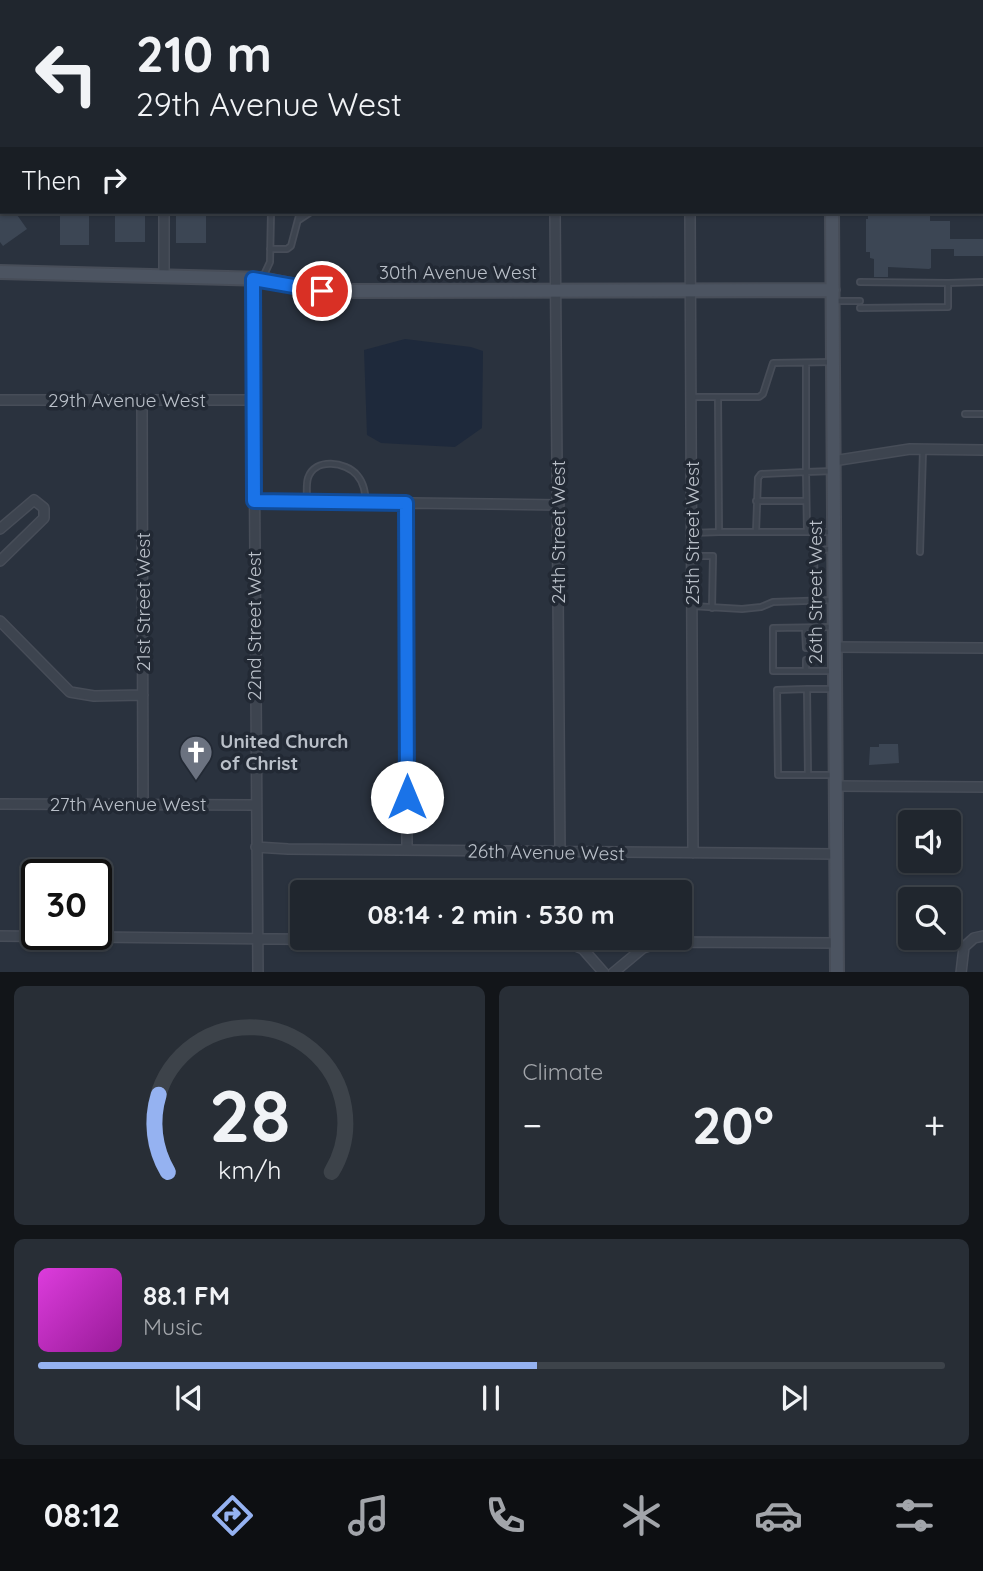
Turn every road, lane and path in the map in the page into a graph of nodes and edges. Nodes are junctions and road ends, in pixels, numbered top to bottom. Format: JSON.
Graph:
{"nodes":[{"id":1,"x":164,"y":214,"type":"edge"},
{"id":2,"x":271,"y":214,"type":"edge"},
{"id":3,"x":300,"y":214,"type":"edge"},
{"id":4,"x":308,"y":214,"type":"edge"},
{"id":5,"x":555,"y":214,"type":"edge"},
{"id":6,"x":690,"y":214,"type":"edge"},
{"id":7,"x":832,"y":214,"type":"edge"},
{"id":8,"x":298,"y":220,"type":"junction"},
{"id":9,"x":270,"y":249,"type":"junction"},
{"id":10,"x":0,"y":272,"type":"edge"},
{"id":11,"x":164,"y":276,"type":"junction"},
{"id":12,"x":257,"y":279,"type":"junction"},
{"id":13,"x":860,"y":282,"type":"dead end"},
{"id":14,"x":948,"y":282,"type":"junction"},
{"id":15,"x":983,"y":282,"type":"edge"},
{"id":16,"x":691,"y":291,"type":"junction"},
{"id":17,"x":556,"y":292,"type":"junction"},
{"id":18,"x":833,"y":295,"type":"junction"},
{"id":19,"x":860,"y":301,"type":"dead end"},
{"id":20,"x":860,"y":308,"type":"dead end"},
{"id":21,"x":833,"y":362,"type":"junction"},
{"id":22,"x":806,"y":363,"type":"junction"},
{"id":23,"x":691,"y":397,"type":"junction"},
{"id":24,"x":718,"y":397,"type":"junction"},
{"id":25,"x":0,"y":400,"type":"edge"},
{"id":26,"x":253,"y":400,"type":"junction"},
{"id":27,"x":142,"y":401,"type":"junction"},
{"id":28,"x":965,"y":414,"type":"dead end"},
{"id":29,"x":983,"y":414,"type":"edge"},
{"id":30,"x":923,"y":449,"type":"junction"},
{"id":31,"x":983,"y":450,"type":"edge"},
{"id":32,"x":833,"y":466,"type":"junction"},
{"id":33,"x":806,"y":472,"type":"junction"},
{"id":34,"x":254,"y":501,"type":"junction"},
{"id":35,"x":756,"y":501,"type":"junction"},
{"id":36,"x":806,"y":501,"type":"junction"},
{"id":37,"x":307,"y":502,"type":"junction"},
{"id":38,"x":366,"y":503,"type":"junction"},
{"id":39,"x":406,"y":503,"type":"junction"},
{"id":40,"x":559,"y":505,"type":"junction"},
{"id":41,"x":0,"y":530,"type":"edge"},
{"id":42,"x":719,"y":532,"type":"junction"},
{"id":43,"x":756,"y":532,"type":"junction"},
{"id":44,"x":807,"y":532,"type":"junction"},
{"id":45,"x":833,"y":532,"type":"junction"},
{"id":46,"x":692,"y":533,"type":"junction"},
{"id":47,"x":833,"y":549,"type":"junction"},
{"id":48,"x":920,"y":552,"type":"dead end"},
{"id":49,"x":692,"y":556,"type":"junction"},
{"id":50,"x":0,"y":561,"type":"edge"},
{"id":51,"x":834,"y":600,"type":"junction"},
{"id":52,"x":815,"y":601,"type":"junction"},
{"id":53,"x":692,"y":606,"type":"junction"},
{"id":54,"x":712,"y":608,"type":"junction"},
{"id":55,"x":0,"y":621,"type":"edge"},
{"id":56,"x":805,"y":627,"type":"junction"},
{"id":57,"x":834,"y":627,"type":"junction"},
{"id":58,"x":834,"y":647,"type":"junction"},
{"id":59,"x":806,"y":648,"type":"dead end"},
{"id":60,"x":983,"y":648,"type":"edge"},
{"id":61,"x":806,"y":660,"type":"dead end"},
{"id":62,"x":806,"y":671,"type":"junction"},
{"id":63,"x":834,"y":671,"type":"junction"},
{"id":64,"x":807,"y":689,"type":"junction"},
{"id":65,"x":834,"y":689,"type":"junction"},
{"id":66,"x":143,"y":695,"type":"junction"},
{"id":67,"x":808,"y":775,"type":"junction"},
{"id":68,"x":835,"y":780,"type":"junction"},
{"id":69,"x":983,"y":787,"type":"edge"},
{"id":70,"x":0,"y":804,"type":"edge"},
{"id":71,"x":143,"y":804,"type":"junction"},
{"id":72,"x":256,"y":805,"type":"junction"},
{"id":73,"x":256,"y":847,"type":"junction"},
{"id":74,"x":407,"y":850,"type":"junction"},
{"id":75,"x":560,"y":852,"type":"junction"},
{"id":76,"x":693,"y":853,"type":"junction"},
{"id":77,"x":835,"y":854,"type":"junction"},
{"id":78,"x":0,"y":936,"type":"edge"},
{"id":79,"x":983,"y":936,"type":"edge"},
{"id":80,"x":259,"y":937,"type":"junction"},
{"id":81,"x":837,"y":943,"type":"junction"},
{"id":82,"x":258,"y":972,"type":"edge"},
{"id":83,"x":604,"y":972,"type":"edge"},
{"id":84,"x":613,"y":972,"type":"edge"},
{"id":85,"x":837,"y":972,"type":"edge"},
{"id":86,"x":961,"y":972,"type":"edge"}],
"edges":[{"from":1,"to":11,"type":"street"},
{"from":2,"to":9,"type":"lane"},
{"from":3,"to":8,"type":"lane"},
{"from":4,"to":8,"type":"lane"},
{"from":5,"to":17,"type":"street","name":"24th Street West"},
{"from":6,"to":16,"type":"street","name":"25th Street West"},
{"from":7,"to":18,"type":"street","name":"26th Street West"},
{"from":8,"to":9,"type":"lane"},
{"from":9,"to":12,"type":"lane"},
{"from":10,"to":11,"type":"street","name":"30th Avenue West"},
{"from":11,"to":12,"type":"street","name":"30th Avenue West"},
{"from":12,"to":17,"type":"street","name":"30th Avenue West"},
{"from":12,"to":26,"type":"street","name":"22nd Street West"},
{"from":13,"to":14,"type":"lane"},
{"from":14,"to":15,"type":"lane"},
{"from":14,"to":20,"type":"lane"},
{"from":16,"to":17,"type":"street","name":"30th Avenue West"},
{"from":16,"to":18,"type":"street","name":"30th Avenue West"},
{"from":16,"to":23,"type":"street","name":"25th Street West"},
{"from":17,"to":40,"type":"street","name":"24th Street West"},
{"from":18,"to":19,"type":"lane"},
{"from":18,"to":21,"type":"street","name":"26th Street West"},
{"from":21,"to":22,"type":"lane"},
{"from":21,"to":32,"type":"street","name":"26th Street West"},
{"from":22,"to":24,"type":"lane"},
{"from":22,"to":33,"type":"lane"},
{"from":23,"to":24,"type":"lane"},
{"from":23,"to":46,"type":"street","name":"25th Street West"},
{"from":24,"to":42,"type":"lane"},
{"from":25,"to":27,"type":"street","name":"29th Avenue West"},
{"from":26,"to":27,"type":"street","name":"29th Avenue West"},
{"from":26,"to":34,"type":"street","name":"22nd Street West"},
{"from":27,"to":66,"type":"street","name":"21st Street West"},
{"from":28,"to":29,"type":"lane"},
{"from":30,"to":31,"type":"street"},
{"from":30,"to":32,"type":"street"},
{"from":30,"to":48,"type":"lane"},
{"from":32,"to":33,"type":"lane"},
{"from":32,"to":45,"type":"street","name":"26th Street West"},
{"from":33,"to":35,"type":"lane"},
{"from":33,"to":36,"type":"lane"},
{"from":34,"to":37,"type":"street"},
{"from":34,"to":72,"type":"street","name":"22nd Street West"},
{"from":35,"to":36,"type":"lane"},
{"from":35,"to":43,"type":"lane"},
{"from":36,"to":44,"type":"lane"},
{"from":37,"to":38,"type":"street"},
{"from":37,"to":38,"type":"lane"},
{"from":38,"to":39,"type":"street"},
{"from":39,"to":40,"type":"street"},
{"from":39,"to":74,"type":"street"},
{"from":40,"to":75,"type":"street","name":"24th Street West"},
{"from":41,"to":50,"type":"street"},
{"from":42,"to":43,"type":"lane"},
{"from":42,"to":46,"type":"lane"},
{"from":43,"to":44,"type":"lane"},
{"from":44,"to":45,"type":"lane"},
{"from":45,"to":47,"type":"street","name":"26th Street West"},
{"from":46,"to":49,"type":"street","name":"25th Street West"},
{"from":47,"to":51,"type":"street","name":"26th Street West"},
{"from":47,"to":52,"type":"lane"},
{"from":49,"to":53,"type":"street","name":"25th Street West"},
{"from":49,"to":54,"type":"lane"},
{"from":51,"to":52,"type":"lane"},
{"from":51,"to":57,"type":"street","name":"26th Street West"},
{"from":52,"to":54,"type":"lane"},
{"from":53,"to":54,"type":"lane"},
{"from":53,"to":76,"type":"street","name":"25th Street West"},
{"from":55,"to":66,"type":"street"},
{"from":56,"to":57,"type":"lane"},
{"from":56,"to":59,"type":"lane"},
{"from":56,"to":62,"type":"lane"},
{"from":57,"to":58,"type":"street","name":"26th Street West"},
{"from":58,"to":60,"type":"street"},
{"from":58,"to":63,"type":"street","name":"26th Street West"},
{"from":61,"to":62,"type":"lane"},
{"from":62,"to":63,"type":"lane"},
{"from":63,"to":65,"type":"street","name":"26th Street West"},
{"from":64,"to":65,"type":"lane"},
{"from":64,"to":67,"type":"lane"},
{"from":64,"to":67,"type":"lane"},
{"from":65,"to":68,"type":"street","name":"26th Street West"},
{"from":66,"to":71,"type":"street","name":"21st Street West"},
{"from":67,"to":68,"type":"lane"},
{"from":68,"to":69,"type":"street"},
{"from":68,"to":77,"type":"street","name":"26th Street West"},
{"from":70,"to":71,"type":"street","name":"27th Avenue West"},
{"from":71,"to":72,"type":"street","name":"27th Avenue West"},
{"from":72,"to":73,"type":"street","name":"22nd Street West"},
{"from":73,"to":74,"type":"street","name":"26th Avenue West"},
{"from":73,"to":80,"type":"street","name":"22nd Street West"},
{"from":74,"to":75,"type":"street","name":"26th Avenue West"},
{"from":75,"to":76,"type":"street","name":"26th Avenue West"},
{"from":76,"to":77,"type":"street","name":"26th Avenue West"},
{"from":77,"to":81,"type":"street","name":"26th Street West"},
{"from":78,"to":80,"type":"street"},
{"from":79,"to":86,"type":"street"},
{"from":80,"to":82,"type":"street","name":"22nd Street West"},
{"from":80,"to":83,"type":"street"},
{"from":81,"to":84,"type":"street"},
{"from":81,"to":85,"type":"street","name":"26th Street West"}]}
